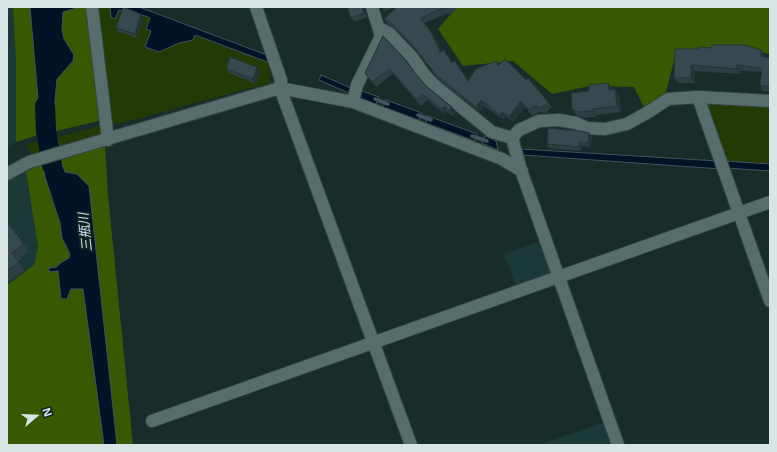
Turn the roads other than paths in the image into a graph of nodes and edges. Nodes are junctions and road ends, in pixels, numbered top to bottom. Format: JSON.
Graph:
{"nodes":[{"id":1,"x":92,"y":7,"type":"edge"},
{"id":2,"x":256,"y":7,"type":"edge"},
{"id":3,"x":372,"y":7,"type":"edge"},
{"id":4,"x":379,"y":28,"type":"junction"},
{"id":5,"x":280,"y":88,"type":"junction"},
{"id":6,"x":355,"y":96,"type":"junction"},
{"id":7,"x":698,"y":97,"type":"junction"},
{"id":8,"x":770,"y":101,"type":"edge"},
{"id":9,"x":512,"y":138,"type":"junction"},
{"id":10,"x":108,"y":140,"type":"junction"},
{"id":11,"x":522,"y":171,"type":"junction"},
{"id":12,"x":7,"y":174,"type":"edge"},
{"id":13,"x":770,"y":202,"type":"edge"},
{"id":14,"x":739,"y":213,"type":"junction"},
{"id":15,"x":559,"y":278,"type":"junction"},
{"id":16,"x":770,"y":301,"type":"edge"},
{"id":17,"x":374,"y":342,"type":"junction"},
{"id":18,"x":152,"y":421,"type":"dead end"},
{"id":19,"x":411,"y":445,"type":"edge"},
{"id":20,"x":618,"y":445,"type":"edge"}],
"edges":[{"from":1,"to":10,"type":"street"},
{"from":2,"to":5,"type":"street"},
{"from":3,"to":4,"type":"street"},
{"from":4,"to":6,"type":"street"},
{"from":4,"to":9,"type":"street"},
{"from":5,"to":6,"type":"street"},
{"from":5,"to":10,"type":"street"},
{"from":5,"to":17,"type":"street"},
{"from":6,"to":11,"type":"street"},
{"from":7,"to":8,"type":"street"},
{"from":7,"to":9,"type":"street"},
{"from":7,"to":14,"type":"street"},
{"from":9,"to":11,"type":"street"},
{"from":10,"to":12,"type":"street"},
{"from":11,"to":15,"type":"street"},
{"from":13,"to":14,"type":"street"},
{"from":14,"to":15,"type":"street"},
{"from":14,"to":16,"type":"street"},
{"from":15,"to":17,"type":"street"},
{"from":15,"to":20,"type":"street"},
{"from":17,"to":18,"type":"street"},
{"from":17,"to":19,"type":"street"}]}
